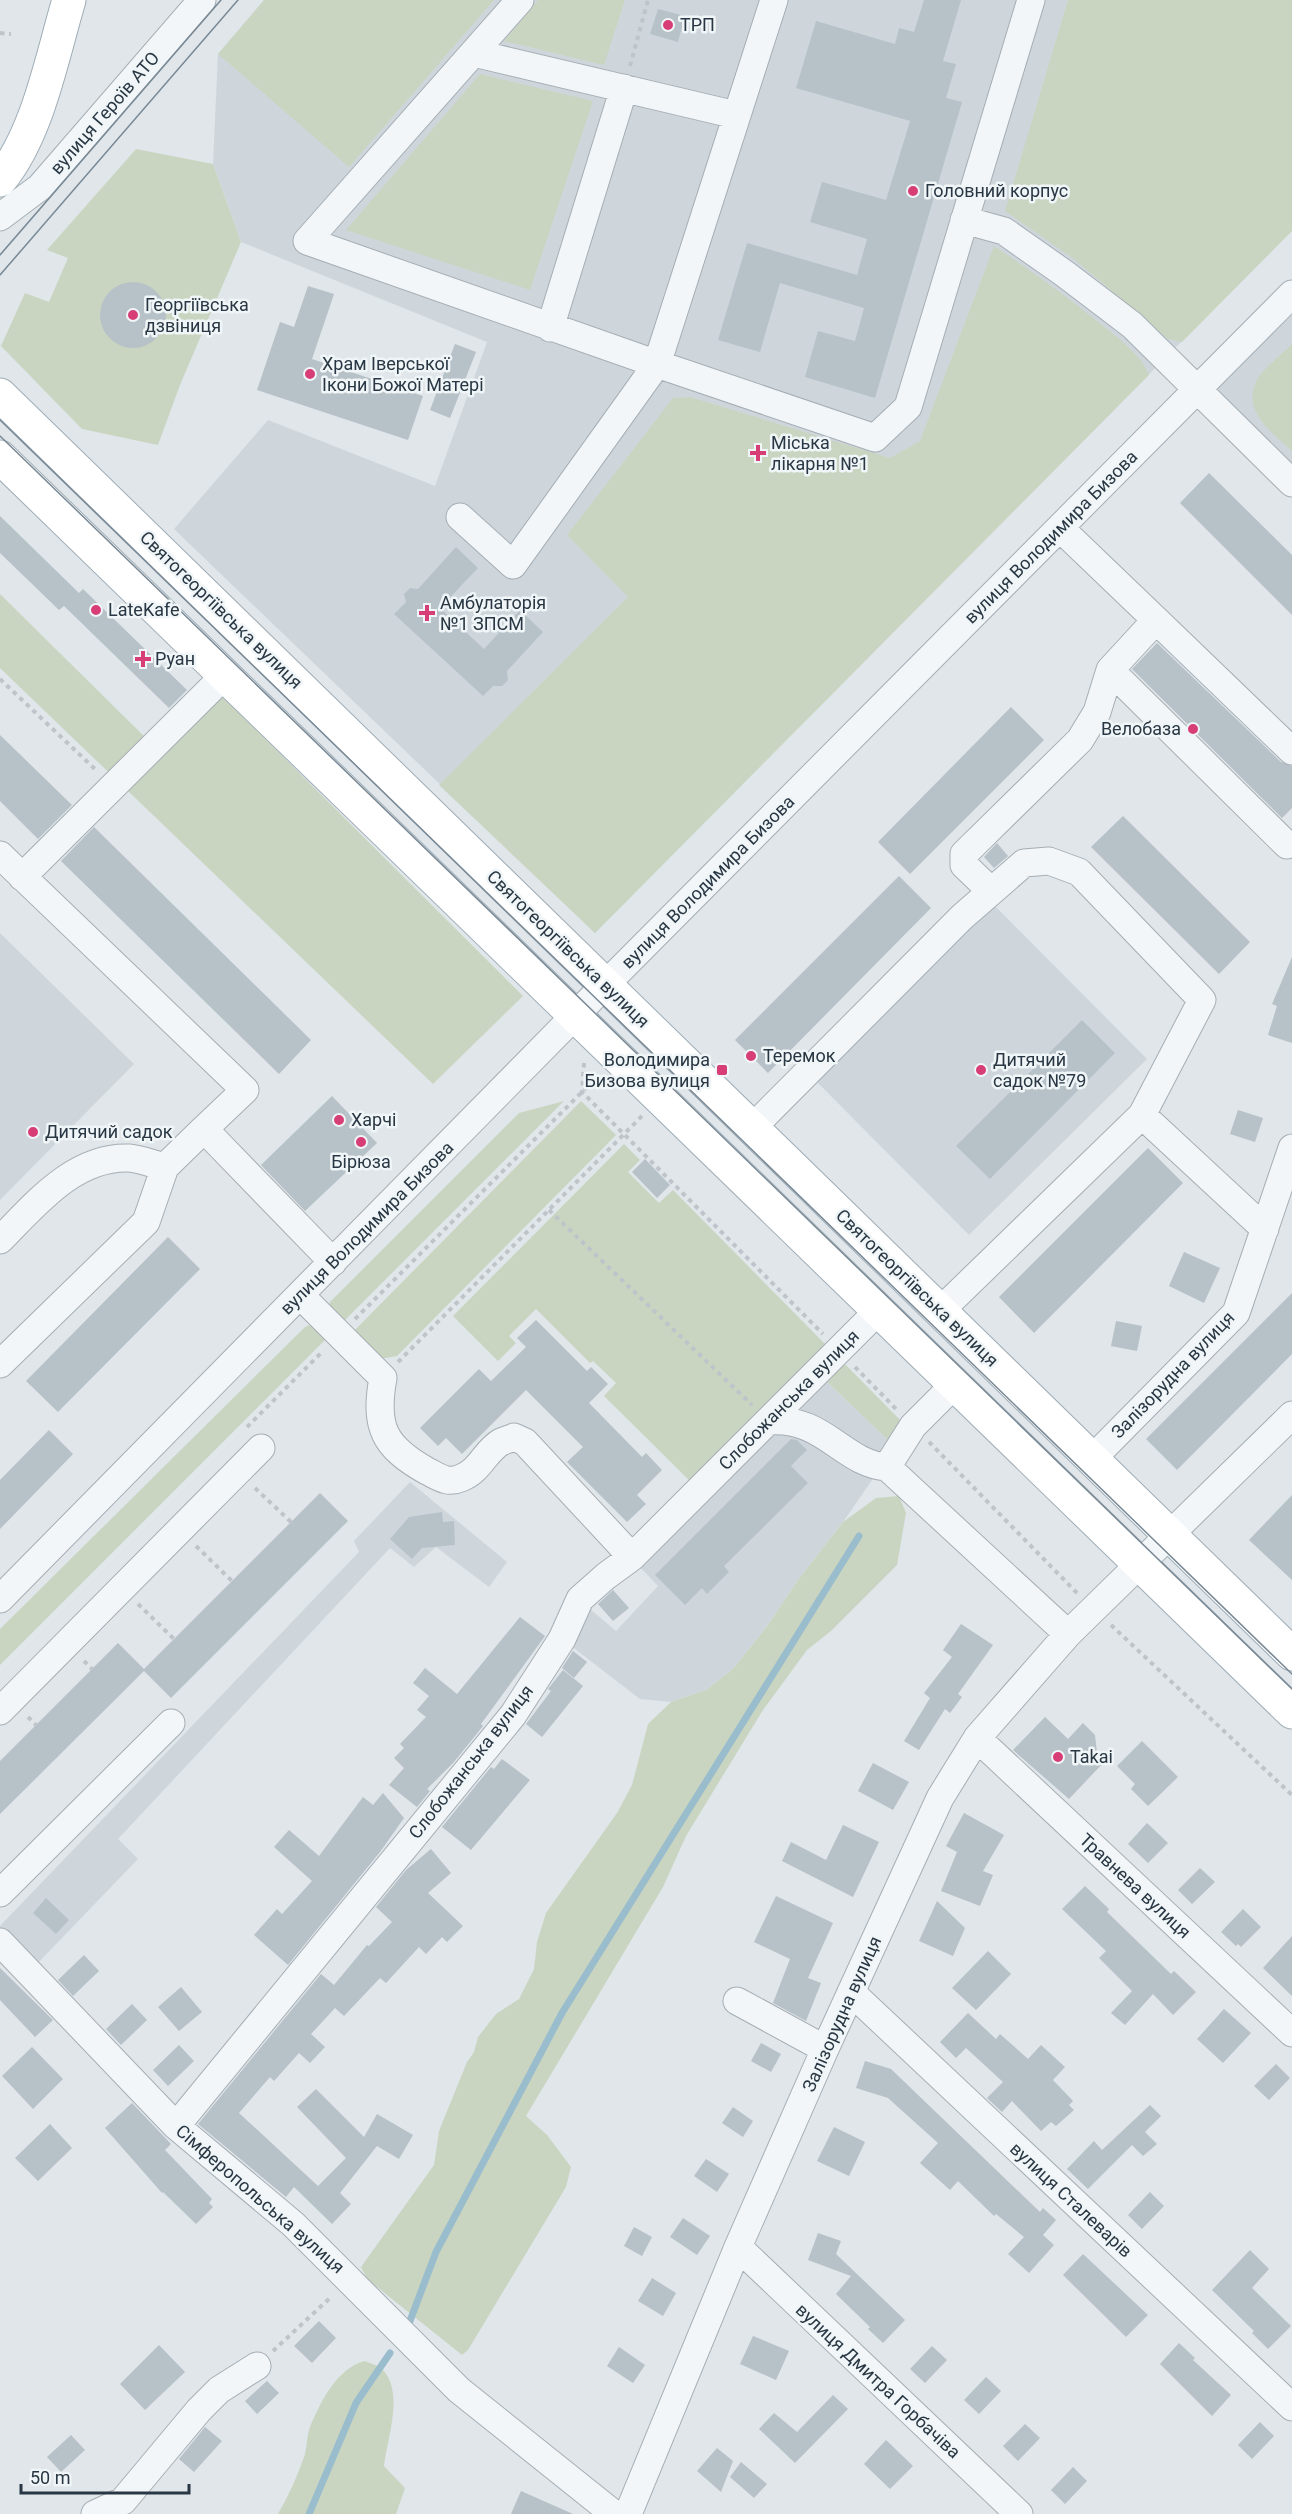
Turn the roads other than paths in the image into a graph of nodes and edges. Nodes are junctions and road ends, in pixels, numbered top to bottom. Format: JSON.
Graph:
{"nodes":[{"id":1,"x":69,"y":0,"type":"edge"},
{"id":2,"x":202,"y":0,"type":"edge"},
{"id":3,"x":520,"y":0,"type":"edge"},
{"id":4,"x":774,"y":0,"type":"edge"},
{"id":5,"x":1031,"y":0,"type":"edge"},
{"id":6,"x":474,"y":53,"type":"junction"},
{"id":7,"x":624,"y":88,"type":"junction"},
{"id":8,"x":736,"y":115,"type":"junction"},
{"id":9,"x":0,"y":180,"type":"edge"},
{"id":10,"x":0,"y":217,"type":"edge"},
{"id":11,"x":963,"y":220,"type":"junction"},
{"id":12,"x":1292,"y":294,"type":"edge"},
{"id":13,"x":550,"y":328,"type":"junction"},
{"id":14,"x":657,"y":364,"type":"junction"},
{"id":15,"x":1197,"y":390,"type":"junction"},
{"id":16,"x":0,"y":395,"type":"edge"},
{"id":17,"x":0,"y":458,"type":"edge"},
{"id":18,"x":1292,"y":483,"type":"edge"},
{"id":19,"x":460,"y":517,"type":"dead end"},
{"id":20,"x":1060,"y":528,"type":"junction"},
{"id":21,"x":1156,"y":620,"type":"junction"},
{"id":22,"x":1110,"y":670,"type":"junction"},
{"id":23,"x":225,"y":675,"type":"junction"},
{"id":24,"x":1292,"y":751,"type":"edge"},
{"id":25,"x":1287,"y":845,"type":"dead end"},
{"id":26,"x":0,"y":855,"type":"edge"},
{"id":27,"x":22,"y":877,"type":"junction"},
{"id":28,"x":990,"y":890,"type":"junction"},
{"id":29,"x":605,"y":985,"type":"junction"},
{"id":30,"x":576,"y":1015,"type":"junction"},
{"id":31,"x":1142,"y":1114,"type":"junction"},
{"id":32,"x":752,"y":1128,"type":"junction"},
{"id":33,"x":204,"y":1129,"type":"junction"},
{"id":34,"x":1292,"y":1148,"type":"edge"},
{"id":35,"x":165,"y":1167,"type":"junction"},
{"id":36,"x":1265,"y":1229,"type":"junction"},
{"id":37,"x":0,"y":1240,"type":"edge"},
{"id":38,"x":333,"y":1262,"type":"junction"},
{"id":39,"x":300,"y":1295,"type":"junction"},
{"id":40,"x":879,"y":1310,"type":"junction"},
{"id":41,"x":940,"y":1311,"type":"junction"},
{"id":42,"x":0,"y":1364,"type":"edge"},
{"id":43,"x":955,"y":1383,"type":"junction"},
{"id":44,"x":1292,"y":1415,"type":"edge"},
{"id":45,"x":768,"y":1421,"type":"junction"},
{"id":46,"x":251,"y":1441,"type":"road end"},
{"id":47,"x":1092,"y":1459,"type":"junction"},
{"id":48,"x":887,"y":1467,"type":"junction"},
{"id":49,"x":1169,"y":1536,"type":"junction"},
{"id":50,"x":632,"y":1557,"type":"junction"},
{"id":51,"x":1138,"y":1565,"type":"junction"},
{"id":52,"x":0,"y":1599,"type":"edge"},
{"id":53,"x":1068,"y":1634,"type":"junction"},
{"id":54,"x":1292,"y":1654,"type":"edge"},
{"id":55,"x":0,"y":1711,"type":"edge"},
{"id":56,"x":1292,"y":1712,"type":"edge"},
{"id":57,"x":171,"y":1723,"type":"dead end"},
{"id":58,"x":977,"y":1738,"type":"junction"},
{"id":59,"x":0,"y":1893,"type":"edge"},
{"id":60,"x":0,"y":1942,"type":"edge"},
{"id":61,"x":851,"y":1992,"type":"junction"},
{"id":62,"x":737,"y":2001,"type":"dead end"},
{"id":63,"x":1292,"y":2033,"type":"edge"},
{"id":64,"x":825,"y":2049,"type":"junction"},
{"id":65,"x":176,"y":2126,"type":"junction"},
{"id":66,"x":738,"y":2247,"type":"junction"},
{"id":67,"x":257,"y":2366,"type":"road end"},
{"id":68,"x":1292,"y":2407,"type":"edge"},
{"id":69,"x":95,"y":2514,"type":"edge"},
{"id":70,"x":614,"y":2514,"type":"edge"},
{"id":71,"x":628,"y":2514,"type":"edge"},
{"id":72,"x":1019,"y":2514,"type":"edge"}],
"edges":[{"from":1,"to":9,"type":"main road"},
{"from":2,"to":10,"type":"street","name":"вулиця Героїв АТО"},
{"from":3,"to":6,"type":"street"},
{"from":4,"to":8,"type":"street"},
{"from":5,"to":11,"type":"street"},
{"from":6,"to":7,"type":"street"},
{"from":6,"to":13,"type":"street"},
{"from":7,"to":8,"type":"street"},
{"from":7,"to":13,"type":"street"},
{"from":8,"to":14,"type":"street"},
{"from":11,"to":14,"type":"street"},
{"from":11,"to":15,"type":"street"},
{"from":12,"to":15,"type":"street","name":"вулиця Володимира Бизова"},
{"from":13,"to":14,"type":"street"},
{"from":14,"to":19,"type":"street"},
{"from":15,"to":18,"type":"street"},
{"from":15,"to":20,"type":"street","name":"вулиця Володимира Бизова"},
{"from":16,"to":29,"type":"main road","name":"Святогеоргіївська вулиця"},
{"from":17,"to":23,"type":"main road"},
{"from":20,"to":21,"type":"street"},
{"from":20,"to":29,"type":"street","name":"вулиця Володимира Бизова"},
{"from":21,"to":22,"type":"street"},
{"from":21,"to":24,"type":"street"},
{"from":22,"to":25,"type":"street"},
{"from":22,"to":28,"type":"street"},
{"from":23,"to":27,"type":"street"},
{"from":23,"to":30,"type":"main road"},
{"from":26,"to":27,"type":"street"},
{"from":27,"to":33,"type":"street"},
{"from":28,"to":31,"type":"street"},
{"from":28,"to":32,"type":"street"},
{"from":29,"to":30,"type":"street","name":"вулиця Володимира Бизова"},
{"from":29,"to":32,"type":"main road","name":"Святогеоргіївська вулиця"},
{"from":30,"to":38,"type":"street","name":"вулиця Володимира Бизова"},
{"from":30,"to":40,"type":"main road"},
{"from":31,"to":36,"type":"street"},
{"from":31,"to":41,"type":"street"},
{"from":32,"to":41,"type":"main road","name":"Святогеоргіївська вулиця"},
{"from":33,"to":35,"type":"street"},
{"from":33,"to":38,"type":"street"},
{"from":34,"to":36,"type":"street","name":"Залізорудна вулиця"},
{"from":35,"to":37,"type":"street"},
{"from":35,"to":42,"type":"street"},
{"from":36,"to":47,"type":"street","name":"Залізорудна вулиця"},
{"from":38,"to":39,"type":"street","name":"вулиця Володимира Бизова"},
{"from":39,"to":50,"type":"street"},
{"from":39,"to":52,"type":"street","name":"вулиця Володимира Бизова"},
{"from":40,"to":43,"type":"main road"},
{"from":40,"to":45,"type":"street","name":"Слобожанська вулиця"},
{"from":41,"to":47,"type":"main road","name":"Святогеоргіївська вулиця"},
{"from":43,"to":48,"type":"street"},
{"from":43,"to":51,"type":"main road"},
{"from":44,"to":49,"type":"street","name":"Залізорудна вулиця"},
{"from":45,"to":48,"type":"street"},
{"from":45,"to":50,"type":"street","name":"Слобожанська вулиця"},
{"from":46,"to":55,"type":"street"},
{"from":47,"to":49,"type":"main road","name":"Святогеоргіївська вулиця"},
{"from":48,"to":53,"type":"street"},
{"from":49,"to":51,"type":"street","name":"Залізорудна вулиця"},
{"from":49,"to":54,"type":"main road","name":"Святогеоргіївська вулиця"},
{"from":50,"to":65,"type":"street","name":"Слобожанська вулиця"},
{"from":51,"to":53,"type":"street","name":"Залізорудна вулиця"},
{"from":51,"to":56,"type":"main road"},
{"from":53,"to":58,"type":"street","name":"Залізорудна вулиця"},
{"from":57,"to":59,"type":"street"},
{"from":58,"to":61,"type":"street","name":"Залізорудна вулиця"},
{"from":58,"to":63,"type":"street","name":"Травнева вулиця"},
{"from":60,"to":65,"type":"street","name":"Сімферопольська вулиця"},
{"from":61,"to":64,"type":"street","name":"Залізорудна вулиця"},
{"from":61,"to":68,"type":"street","name":"вулиця Сталеварів"},
{"from":62,"to":64,"type":"street"},
{"from":64,"to":66,"type":"street","name":"Залізорудна вулиця"},
{"from":65,"to":70,"type":"street","name":"Сімферопольська вулиця"},
{"from":66,"to":71,"type":"street","name":"Залізорудна вулиця"},
{"from":66,"to":72,"type":"street","name":"вулиця Дмитра Горбачіва"},
{"from":67,"to":69,"type":"street"}]}
